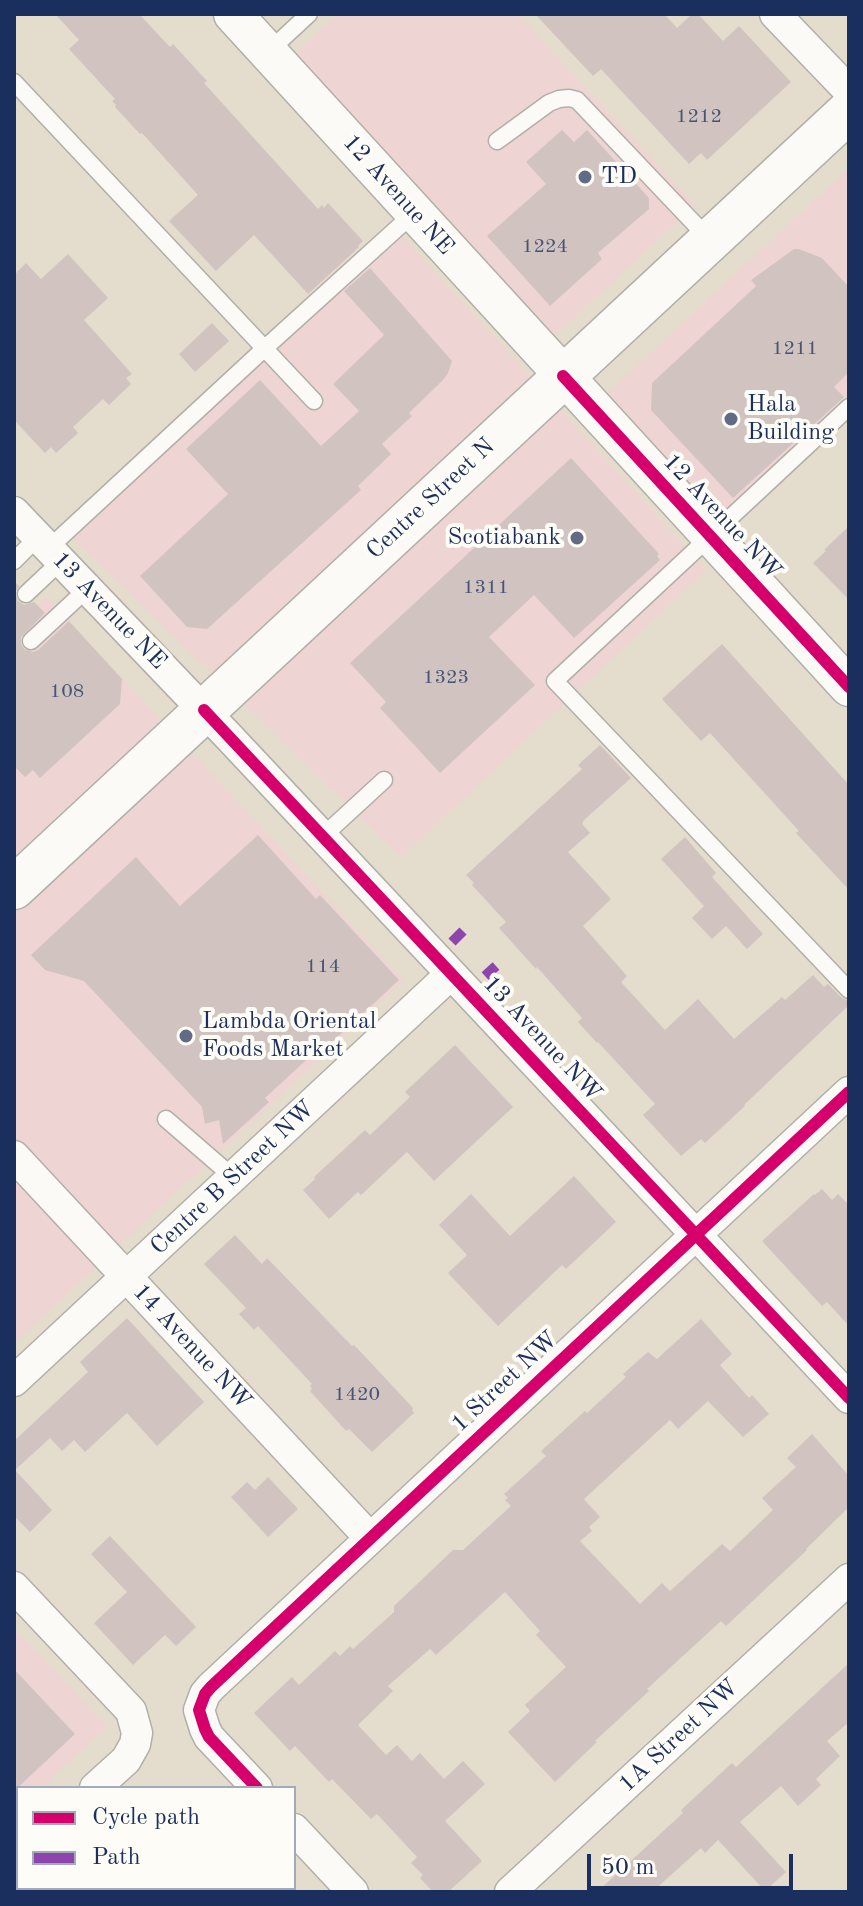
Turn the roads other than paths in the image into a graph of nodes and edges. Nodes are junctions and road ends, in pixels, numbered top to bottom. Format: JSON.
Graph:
{"nodes":[{"id":1,"x":233,"y":14,"type":"edge"},
{"id":2,"x":309,"y":14,"type":"edge"},
{"id":3,"x":775,"y":14,"type":"edge"},
{"id":4,"x":268,"y":52,"type":"junction"},
{"id":5,"x":14,"y":82,"type":"edge"},
{"id":6,"x":849,"y":91,"type":"edge"},
{"id":7,"x":849,"y":111,"type":"edge"},
{"id":8,"x":497,"y":141,"type":"dead end"},
{"id":9,"x":414,"y":213,"type":"junction"},
{"id":10,"x":710,"y":240,"type":"junction"},
{"id":11,"x":265,"y":348,"type":"junction"},
{"id":12,"x":563,"y":376,"type":"junction"},
{"id":13,"x":314,"y":401,"type":"dead end"},
{"id":14,"x":849,"y":407,"type":"edge"},
{"id":15,"x":14,"y":512,"type":"edge"},
{"id":16,"x":710,"y":535,"type":"junction"},
{"id":17,"x":49,"y":549,"type":"junction"},
{"id":18,"x":14,"y":561,"type":"edge"},
{"id":19,"x":87,"y":589,"type":"junction"},
{"id":20,"x":26,"y":594,"type":"dead end"},
{"id":21,"x":31,"y":641,"type":"dead end"},
{"id":22,"x":849,"y":687,"type":"edge"},
{"id":23,"x":204,"y":710,"type":"junction"},
{"id":24,"x":384,"y":780,"type":"dead end"},
{"id":25,"x":322,"y":837,"type":"junction"},
{"id":26,"x":14,"y":888,"type":"edge"},
{"id":27,"x":451,"y":974,"type":"junction"},
{"id":28,"x":849,"y":990,"type":"edge"},
{"id":29,"x":849,"y":1092,"type":"edge"},
{"id":30,"x":166,"y":1119,"type":"dead end"},
{"id":31,"x":14,"y":1156,"type":"edge"},
{"id":32,"x":233,"y":1177,"type":"junction"},
{"id":33,"x":696,"y":1234,"type":"junction"},
{"id":34,"x":126,"y":1276,"type":"junction"},
{"id":35,"x":14,"y":1381,"type":"edge"},
{"id":36,"x":849,"y":1398,"type":"edge"},
{"id":37,"x":370,"y":1538,"type":"junction"},
{"id":38,"x":849,"y":1579,"type":"edge"},
{"id":39,"x":14,"y":1587,"type":"edge"},
{"id":40,"x":97,"y":1786,"type":"edge"},
{"id":41,"x":255,"y":1786,"type":"edge"},
{"id":42,"x":296,"y":1831,"type":"edge"},
{"id":43,"x":353,"y":1892,"type":"edge"},
{"id":44,"x":510,"y":1892,"type":"edge"}],
"edges":[{"from":1,"to":4,"type":"street","name":"12 Avenue NE"},
{"from":2,"to":4,"type":"lane"},
{"from":3,"to":6,"type":"street"},
{"from":4,"to":9,"type":"street","name":"12 Avenue NE"},
{"from":5,"to":11,"type":"lane"},
{"from":7,"to":10,"type":"main road","name":"Centre Street N"},
{"from":8,"to":10,"type":"lane"},
{"from":9,"to":11,"type":"lane"},
{"from":9,"to":12,"type":"street","name":"12 Avenue NE"},
{"from":10,"to":12,"type":"main road","name":"Centre Street N"},
{"from":11,"to":13,"type":"lane"},
{"from":11,"to":17,"type":"lane"},
{"from":12,"to":16,"type":"street","name":"12 Avenue NW"},
{"from":12,"to":23,"type":"main road","name":"Centre Street N"},
{"from":14,"to":16,"type":"lane"},
{"from":15,"to":17,"type":"street","name":"13 Avenue NE"},
{"from":16,"to":22,"type":"street","name":"12 Avenue NW"},
{"from":16,"to":28,"type":"lane"},
{"from":17,"to":18,"type":"lane"},
{"from":17,"to":19,"type":"street","name":"13 Avenue NE"},
{"from":17,"to":20,"type":"lane"},
{"from":19,"to":21,"type":"lane"},
{"from":19,"to":23,"type":"street","name":"13 Avenue NE"},
{"from":23,"to":25,"type":"street","name":"13 Avenue NW"},
{"from":23,"to":26,"type":"main road","name":"Centre Street N"},
{"from":24,"to":25,"type":"lane"},
{"from":25,"to":27,"type":"street","name":"13 Avenue NW"},
{"from":27,"to":32,"type":"street","name":"Centre B Street NW"},
{"from":27,"to":33,"type":"street","name":"13 Avenue NW"},
{"from":29,"to":33,"type":"street","name":"1 Street NW"},
{"from":30,"to":32,"type":"lane"},
{"from":31,"to":34,"type":"street","name":"14 Avenue NW"},
{"from":32,"to":34,"type":"street","name":"Centre B Street NW"},
{"from":33,"to":36,"type":"street","name":"13 Avenue NW"},
{"from":33,"to":37,"type":"street","name":"1 Street NW"},
{"from":34,"to":35,"type":"street","name":"Centre B Street NW"},
{"from":34,"to":37,"type":"street","name":"14 Avenue NW"},
{"from":37,"to":41,"type":"street","name":"1 Street NW"},
{"from":38,"to":44,"type":"street","name":"1A Street NW"},
{"from":39,"to":40,"type":"street"},
{"from":42,"to":43,"type":"street"}]}
